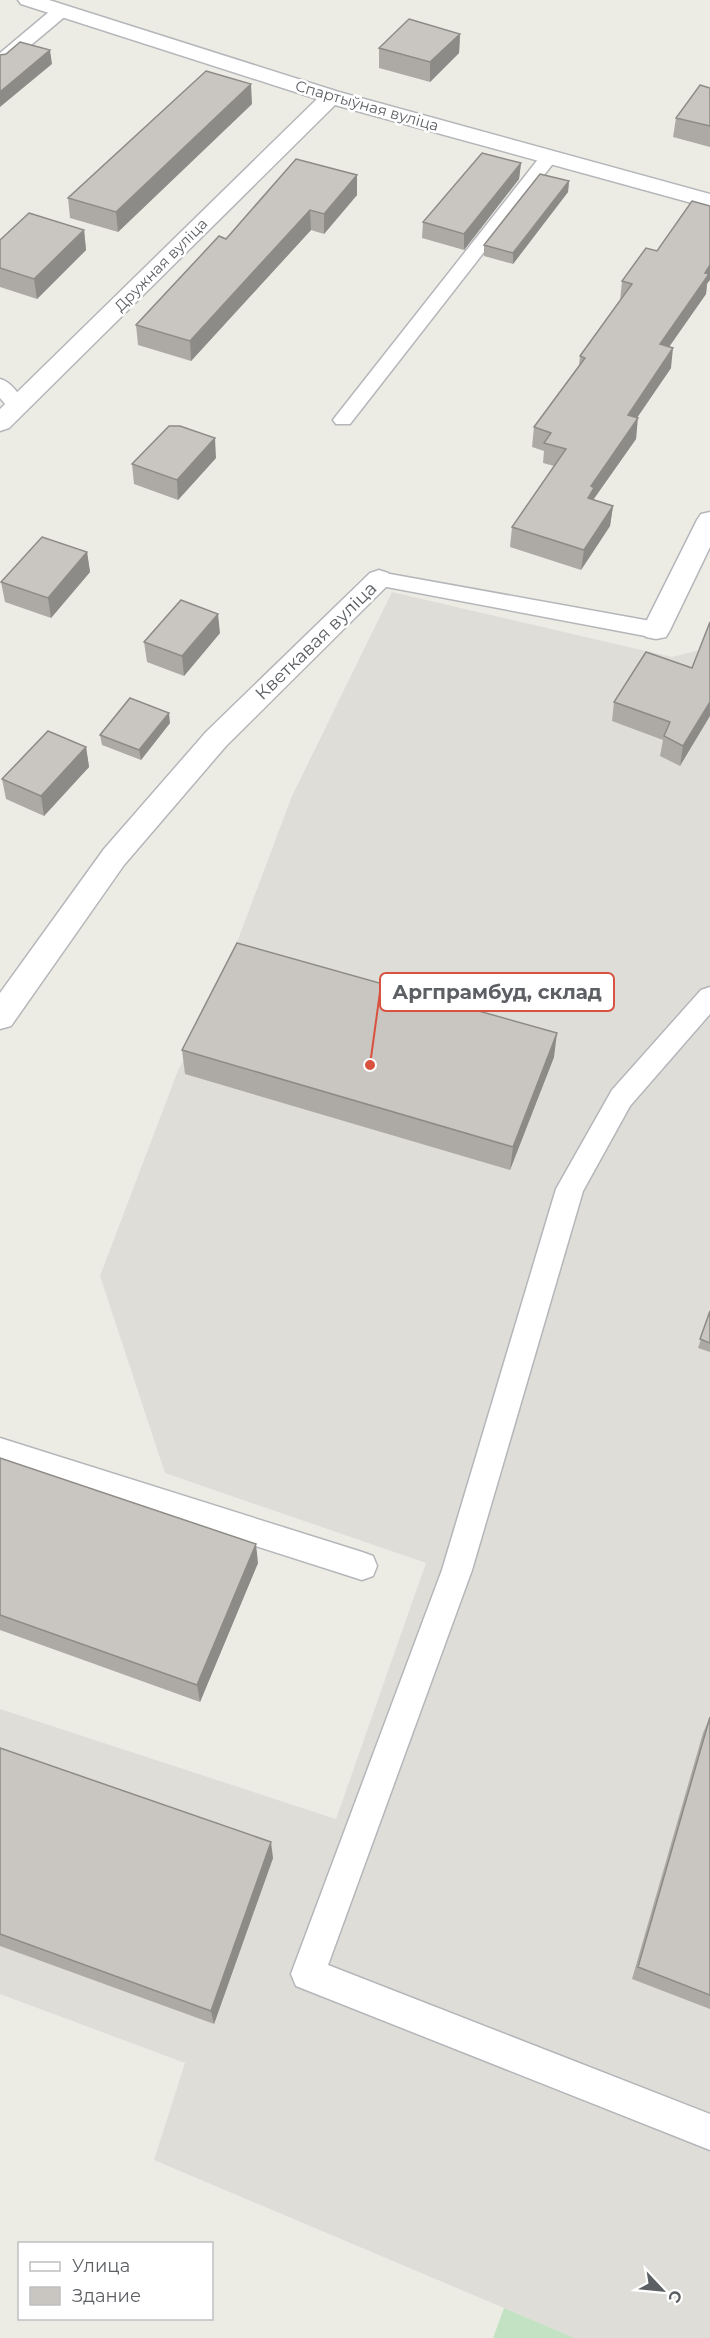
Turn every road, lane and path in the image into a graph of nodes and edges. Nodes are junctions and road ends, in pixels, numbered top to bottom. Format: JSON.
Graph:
{"nodes":[{"id":1,"x":28,"y":0,"type":"edge"},
{"id":2,"x":62,"y":10,"type":"junction"},
{"id":3,"x":0,"y":62,"type":"edge"},
{"id":4,"x":326,"y":102,"type":"junction"},
{"id":5,"x":549,"y":157,"type":"junction"},
{"id":6,"x":710,"y":201,"type":"edge"},
{"id":7,"x":0,"y":385,"type":"edge"},
{"id":8,"x":17,"y":406,"type":"junction"},
{"id":9,"x":343,"y":420,"type":"dead end"},
{"id":10,"x":0,"y":423,"type":"edge"},
{"id":11,"x":710,"y":520,"type":"edge"},
{"id":12,"x":379,"y":579,"type":"joint"},
{"id":13,"x":656,"y":630,"type":"joint"},
{"id":14,"x":710,"y":997,"type":"edge"},
{"id":15,"x":0,"y":1017,"type":"edge"},
{"id":16,"x":0,"y":1450,"type":"edge"},
{"id":17,"x":362,"y":1566,"type":"dead end"},
{"id":18,"x":710,"y":2132,"type":"edge"}],
"edges":[{"from":1,"to":2,"type":"street","name":"Спартыўная вуліца"},
{"from":2,"to":3,"type":"lane"},
{"from":2,"to":4,"type":"street","name":"Спартыўная вуліца"},
{"from":4,"to":5,"type":"street","name":"Спартыўная вуліца"},
{"from":4,"to":8,"type":"street","name":"Дружная вуліца"},
{"from":5,"to":6,"type":"street","name":"Спартыўная вуліца"},
{"from":5,"to":9,"type":"lane"},
{"from":7,"to":8,"type":"lane"},
{"from":8,"to":10,"type":"street","name":"Дружная вуліца"},
{"from":11,"to":13,"type":"street","name":"Кветкавая вуліца"},
{"from":12,"to":13,"type":"lane","name":"Кветкавая вуліца"},
{"from":12,"to":15,"type":"street","name":"Кветкавая вуліца"},
{"from":14,"to":18,"type":"lane"},
{"from":16,"to":17,"type":"lane"}]}
